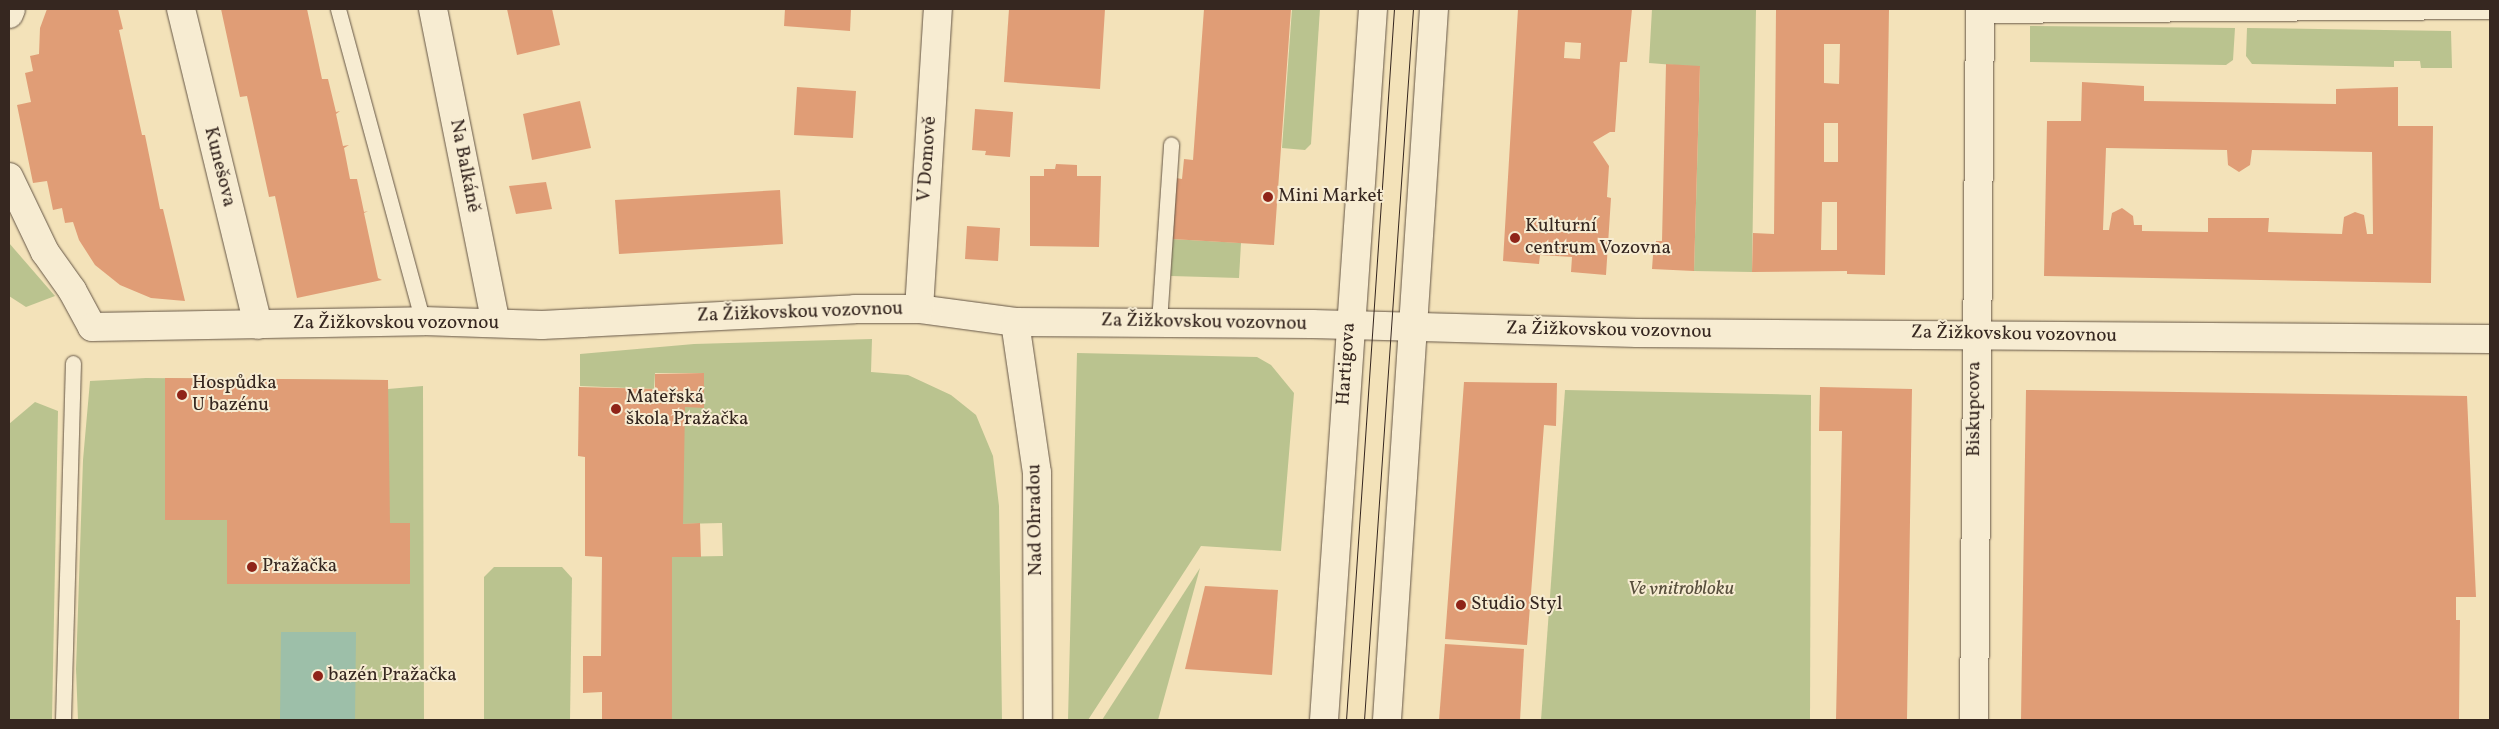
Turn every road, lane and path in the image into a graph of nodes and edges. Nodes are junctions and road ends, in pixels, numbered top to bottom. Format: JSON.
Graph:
{"nodes":[{"id":1,"x":11,"y":9,"type":"edge"},
{"id":2,"x":181,"y":9,"type":"edge"},
{"id":3,"x":338,"y":9,"type":"edge"},
{"id":4,"x":433,"y":9,"type":"edge"},
{"id":5,"x":938,"y":9,"type":"edge"},
{"id":6,"x":1373,"y":9,"type":"edge"},
{"id":7,"x":1434,"y":9,"type":"edge"},
{"id":8,"x":2490,"y":11,"type":"edge"},
{"id":9,"x":1980,"y":12,"type":"edge"},
{"id":10,"x":9,"y":14,"type":"edge"},
{"id":11,"x":1171,"y":144,"type":"dead end"},
{"id":12,"x":9,"y":177,"type":"edge"},
{"id":13,"x":919,"y":309,"type":"junction"},
{"id":14,"x":423,"y":321,"type":"junction"},
{"id":15,"x":496,"y":322,"type":"junction"},
{"id":16,"x":1015,"y":322,"type":"junction"},
{"id":17,"x":1159,"y":322,"type":"junction"},
{"id":18,"x":258,"y":325,"type":"junction"},
{"id":19,"x":1350,"y":326,"type":"junction"},
{"id":20,"x":1413,"y":329,"type":"junction"},
{"id":21,"x":1976,"y":334,"type":"junction"},
{"id":22,"x":2490,"y":339,"type":"edge"},
{"id":23,"x":73,"y":362,"type":"dead end"},
{"id":24,"x":63,"y":720,"type":"edge"},
{"id":25,"x":1038,"y":720,"type":"edge"},
{"id":26,"x":1324,"y":720,"type":"edge"},
{"id":27,"x":1387,"y":720,"type":"edge"},
{"id":28,"x":1974,"y":720,"type":"edge"}],
"edges":[{"from":1,"to":10,"type":"street"},
{"from":2,"to":18,"type":"street","name":"Kunešova"},
{"from":3,"to":14,"type":"lane"},
{"from":4,"to":15,"type":"street","name":"Na Balkáně"},
{"from":5,"to":13,"type":"street","name":"V Domově"},
{"from":6,"to":19,"type":"street","name":"Hartigova"},
{"from":7,"to":20,"type":"street"},
{"from":8,"to":9,"type":"lane"},
{"from":9,"to":21,"type":"street","name":"Biskupcova"},
{"from":11,"to":17,"type":"lane"},
{"from":12,"to":18,"type":"street","name":"Za Žižkovskou vozovnou"},
{"from":13,"to":15,"type":"street","name":"Za Žižkovskou vozovnou"},
{"from":13,"to":16,"type":"street","name":"Za Žižkovskou vozovnou"},
{"from":14,"to":15,"type":"street","name":"Za Žižkovskou vozovnou"},
{"from":14,"to":18,"type":"street","name":"Za Žižkovskou vozovnou"},
{"from":16,"to":17,"type":"street","name":"Za Žižkovskou vozovnou"},
{"from":16,"to":25,"type":"street","name":"Nad Ohradou"},
{"from":17,"to":19,"type":"street","name":"Za Žižkovskou vozovnou"},
{"from":19,"to":20,"type":"street","name":"Za Žižkovskou vozovnou"},
{"from":19,"to":26,"type":"street","name":"Hartigova"},
{"from":20,"to":21,"type":"street","name":"Za Žižkovskou vozovnou"},
{"from":20,"to":27,"type":"street"},
{"from":21,"to":22,"type":"street","name":"Za Žižkovskou vozovnou"},
{"from":21,"to":28,"type":"street","name":"Biskupcova"},
{"from":23,"to":24,"type":"lane"}]}
